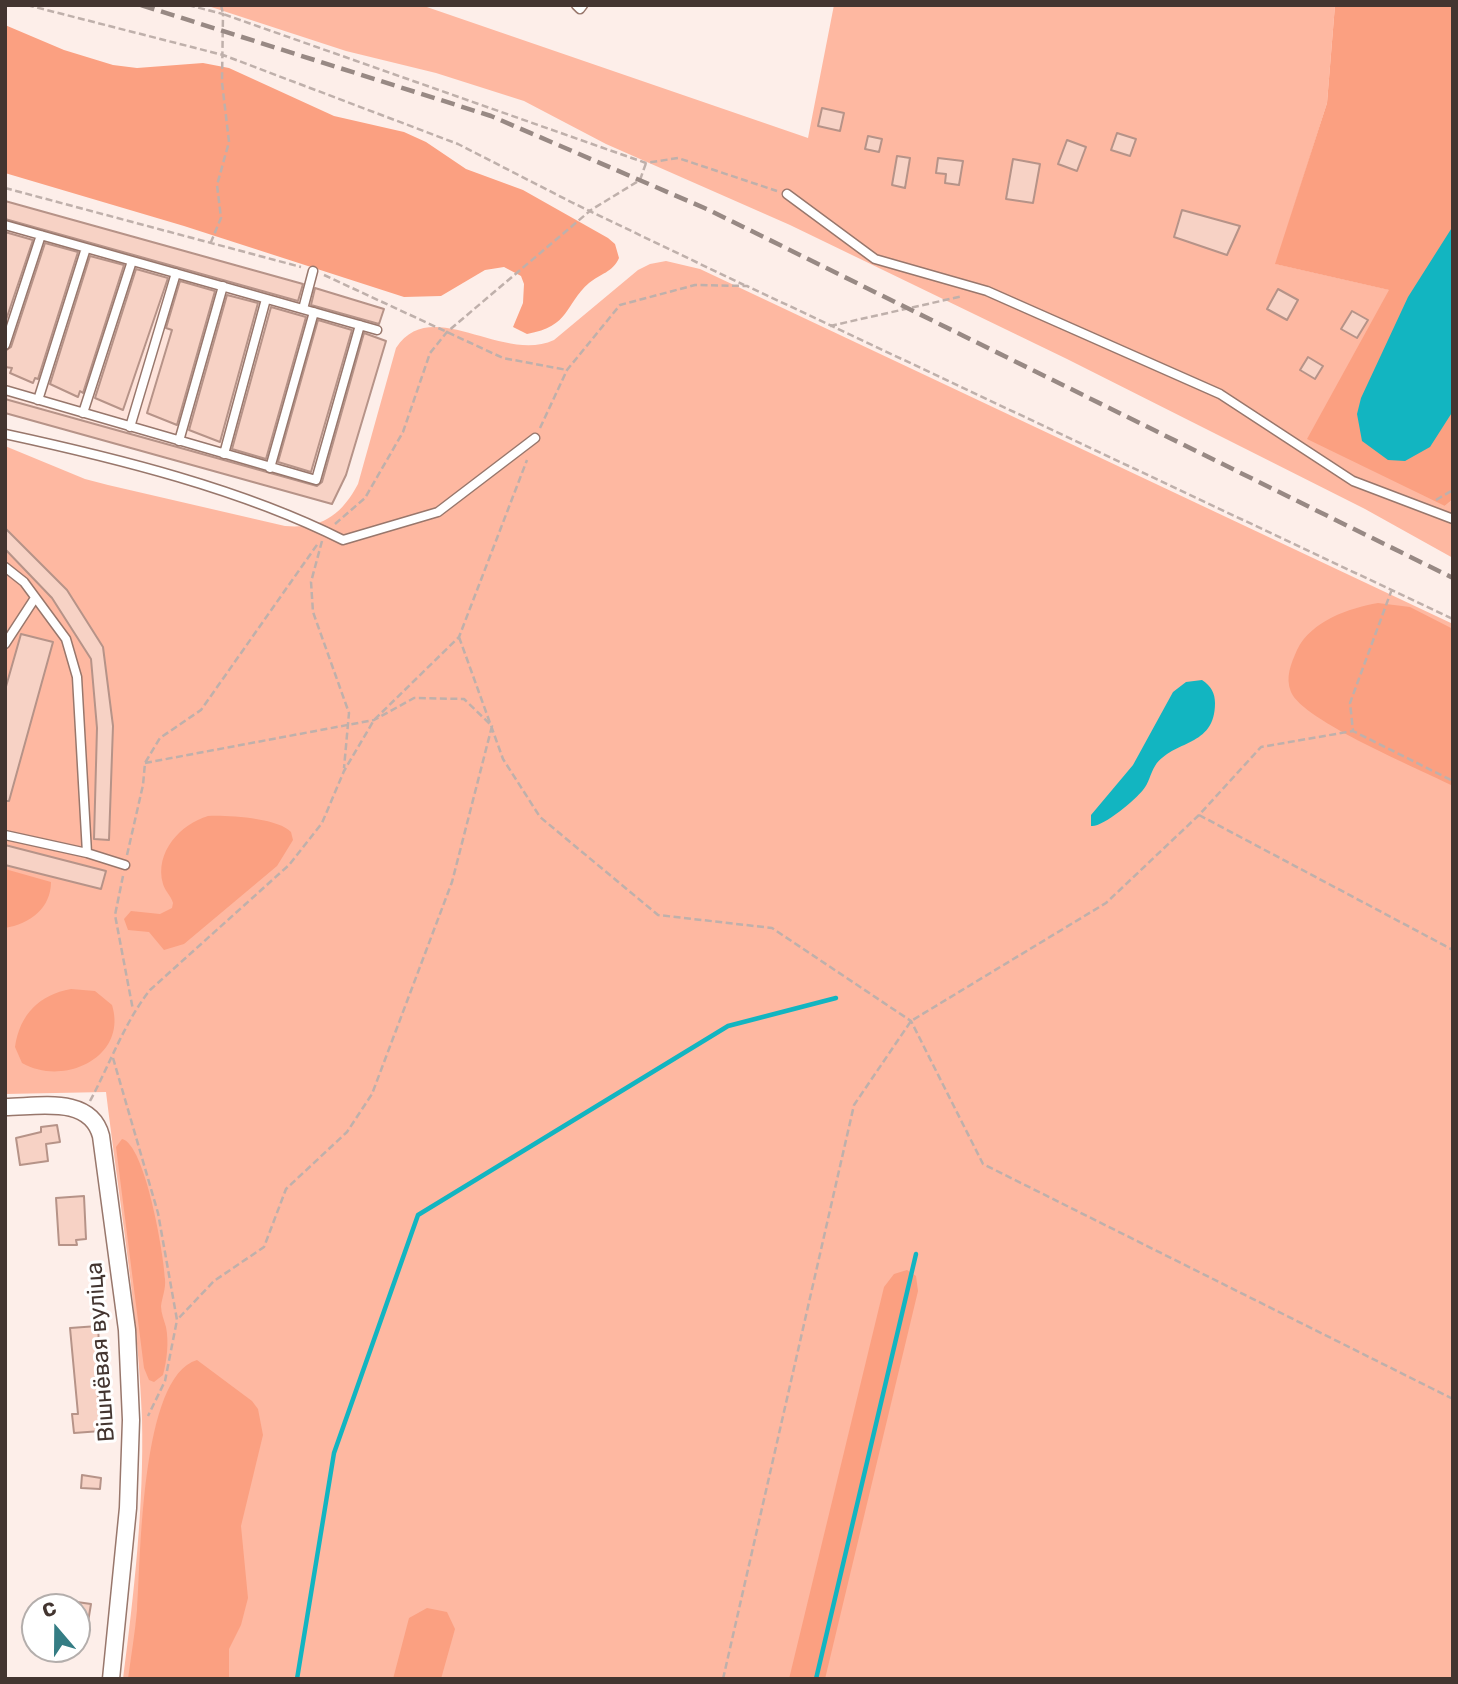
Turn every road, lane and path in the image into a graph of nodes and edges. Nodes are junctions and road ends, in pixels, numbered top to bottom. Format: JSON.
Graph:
{"nodes":[{"id":1,"x":27,"y":5,"type":"edge"},
{"id":2,"x":188,"y":5,"type":"edge"},
{"id":3,"x":221,"y":5,"type":"edge"},
{"id":4,"x":576,"y":5,"type":"edge"},
{"id":5,"x":583,"y":5,"type":"edge"},
{"id":6,"x":223,"y":14,"type":"junction"},
{"id":7,"x":223,"y":55,"type":"junction"},
{"id":8,"x":646,"y":163,"type":"junction"},
{"id":9,"x":5,"y":188,"type":"edge"},
{"id":10,"x":787,"y":194,"type":"joint"},
{"id":11,"x":591,"y":210,"type":"junction"},
{"id":12,"x":5,"y":225,"type":"edge"},
{"id":13,"x":41,"y":235,"type":"junction"},
{"id":14,"x":211,"y":242,"type":"junction"},
{"id":15,"x":86,"y":248,"type":"junction"},
{"id":16,"x":132,"y":261,"type":"junction"},
{"id":17,"x":313,"y":271,"type":"junction"},
{"id":18,"x":176,"y":273,"type":"junction"},
{"id":19,"x":223,"y":286,"type":"junction"},
{"id":20,"x":747,"y":286,"type":"junction"},
{"id":21,"x":987,"y":291,"type":"junction"},
{"id":22,"x":266,"y":299,"type":"junction"},
{"id":23,"x":303,"y":309,"type":"junction"},
{"id":24,"x":314,"y":312,"type":"junction"},
{"id":25,"x":360,"y":325,"type":"junction"},
{"id":26,"x":830,"y":326,"type":"junction"},
{"id":27,"x":377,"y":330,"type":"dead end"},
{"id":28,"x":447,"y":332,"type":"junction"},
{"id":29,"x":5,"y":345,"type":"edge"},
{"id":30,"x":567,"y":370,"type":"junction"},
{"id":31,"x":5,"y":390,"type":"edge"},
{"id":32,"x":38,"y":400,"type":"junction"},
{"id":33,"x":83,"y":413,"type":"junction"},
{"id":34,"x":131,"y":427,"type":"junction"},
{"id":35,"x":5,"y":434,"type":"edge"},
{"id":36,"x":535,"y":438,"type":"junction"},
{"id":37,"x":179,"y":441,"type":"junction"},
{"id":38,"x":224,"y":454,"type":"junction"},
{"id":39,"x":270,"y":468,"type":"junction"},
{"id":40,"x":1453,"y":490,"type":"edge"},
{"id":41,"x":1431,"y":509,"type":"junction"},
{"id":42,"x":1453,"y":519,"type":"edge"},
{"id":43,"x":326,"y":532,"type":"junction"},
{"id":44,"x":5,"y":567,"type":"edge"},
{"id":45,"x":1392,"y":589,"type":"junction"},
{"id":46,"x":35,"y":598,"type":"junction"},
{"id":47,"x":1453,"y":619,"type":"edge"},
{"id":48,"x":459,"y":637,"type":"junction"},
{"id":49,"x":5,"y":643,"type":"edge"},
{"id":50,"x":374,"y":720,"type":"junction"},
{"id":51,"x":348,"y":725,"type":"junction"},
{"id":52,"x":492,"y":726,"type":"junction"},
{"id":53,"x":1353,"y":731,"type":"junction"},
{"id":54,"x":145,"y":763,"type":"junction"},
{"id":55,"x":344,"y":771,"type":"junction"},
{"id":56,"x":1453,"y":780,"type":"edge"},
{"id":57,"x":1199,"y":815,"type":"junction"},
{"id":58,"x":5,"y":835,"type":"edge"},
{"id":59,"x":87,"y":853,"type":"junction"},
{"id":60,"x":125,"y":865,"type":"junction"},
{"id":61,"x":1453,"y":950,"type":"edge"},
{"id":62,"x":133,"y":1011,"type":"junction"},
{"id":63,"x":911,"y":1021,"type":"junction"},
{"id":64,"x":113,"y":1058,"type":"junction"},
{"id":65,"x":5,"y":1107,"type":"edge"},
{"id":66,"x":85,"y":1111,"type":"junction"},
{"id":67,"x":177,"y":1320,"type":"junction"},
{"id":68,"x":1453,"y":1399,"type":"edge"},
{"id":69,"x":131,"y":1448,"type":"junction"},
{"id":70,"x":111,"y":1679,"type":"edge"},
{"id":71,"x":723,"y":1679,"type":"edge"}],
"edges":[{"from":1,"to":7,"type":"path"},
{"from":2,"to":6,"type":"path"},
{"from":3,"to":6,"type":"path"},
{"from":4,"to":5,"type":"lane"},
{"from":6,"to":7,"type":"path"},
{"from":6,"to":8,"type":"path"},
{"from":7,"to":11,"type":"path"},
{"from":7,"to":14,"type":"path"},
{"from":8,"to":10,"type":"path"},
{"from":8,"to":11,"type":"path"},
{"from":9,"to":14,"type":"path"},
{"from":10,"to":21,"type":"lane"},
{"from":11,"to":20,"type":"path"},
{"from":11,"to":28,"type":"path"},
{"from":12,"to":13,"type":"lane"},
{"from":13,"to":15,"type":"lane"},
{"from":13,"to":29,"type":"lane"},
{"from":14,"to":17,"type":"path"},
{"from":15,"to":16,"type":"lane"},
{"from":15,"to":32,"type":"lane"},
{"from":16,"to":18,"type":"lane"},
{"from":16,"to":33,"type":"lane"},
{"from":17,"to":23,"type":"lane"},
{"from":17,"to":28,"type":"path"},
{"from":18,"to":19,"type":"lane"},
{"from":18,"to":34,"type":"lane"},
{"from":19,"to":22,"type":"lane"},
{"from":19,"to":37,"type":"lane"},
{"from":20,"to":26,"type":"path"},
{"from":20,"to":30,"type":"path"},
{"from":21,"to":26,"type":"path"},
{"from":21,"to":41,"type":"lane"},
{"from":22,"to":23,"type":"lane"},
{"from":22,"to":38,"type":"lane"},
{"from":23,"to":24,"type":"lane"},
{"from":24,"to":25,"type":"lane"},
{"from":24,"to":39,"type":"lane"},
{"from":25,"to":27,"type":"lane"},
{"from":25,"to":39,"type":"lane"},
{"from":26,"to":45,"type":"path"},
{"from":28,"to":30,"type":"path"},
{"from":28,"to":43,"type":"path"},
{"from":30,"to":36,"type":"path"},
{"from":31,"to":32,"type":"lane"},
{"from":32,"to":33,"type":"lane"},
{"from":33,"to":34,"type":"lane"},
{"from":34,"to":37,"type":"lane"},
{"from":35,"to":43,"type":"lane"},
{"from":36,"to":43,"type":"lane"},
{"from":36,"to":48,"type":"path"},
{"from":37,"to":38,"type":"lane"},
{"from":38,"to":39,"type":"lane"},
{"from":40,"to":41,"type":"path"},
{"from":41,"to":42,"type":"lane"},
{"from":43,"to":51,"type":"path"},
{"from":43,"to":54,"type":"path"},
{"from":44,"to":46,"type":"lane"},
{"from":45,"to":47,"type":"path"},
{"from":45,"to":53,"type":"path"},
{"from":46,"to":49,"type":"lane"},
{"from":46,"to":59,"type":"lane"},
{"from":48,"to":50,"type":"path"},
{"from":48,"to":52,"type":"path"},
{"from":50,"to":51,"type":"path"},
{"from":50,"to":52,"type":"path"},
{"from":50,"to":55,"type":"path"},
{"from":51,"to":54,"type":"path"},
{"from":51,"to":55,"type":"path"},
{"from":52,"to":63,"type":"path"},
{"from":52,"to":67,"type":"path"},
{"from":53,"to":56,"type":"path"},
{"from":53,"to":57,"type":"path"},
{"from":54,"to":60,"type":"path"},
{"from":55,"to":62,"type":"path"},
{"from":57,"to":61,"type":"path"},
{"from":57,"to":63,"type":"path"},
{"from":58,"to":59,"type":"lane"},
{"from":59,"to":60,"type":"lane"},
{"from":60,"to":62,"type":"path"},
{"from":62,"to":64,"type":"path"},
{"from":63,"to":68,"type":"path"},
{"from":63,"to":71,"type":"path"},
{"from":64,"to":66,"type":"path"},
{"from":64,"to":67,"type":"path"},
{"from":65,"to":66,"type":"street"},
{"from":66,"to":69,"type":"street","name":"Вішнёвая вуліца"},
{"from":67,"to":69,"type":"path"},
{"from":69,"to":70,"type":"street","name":"Вішнёвая вуліца"}]}
